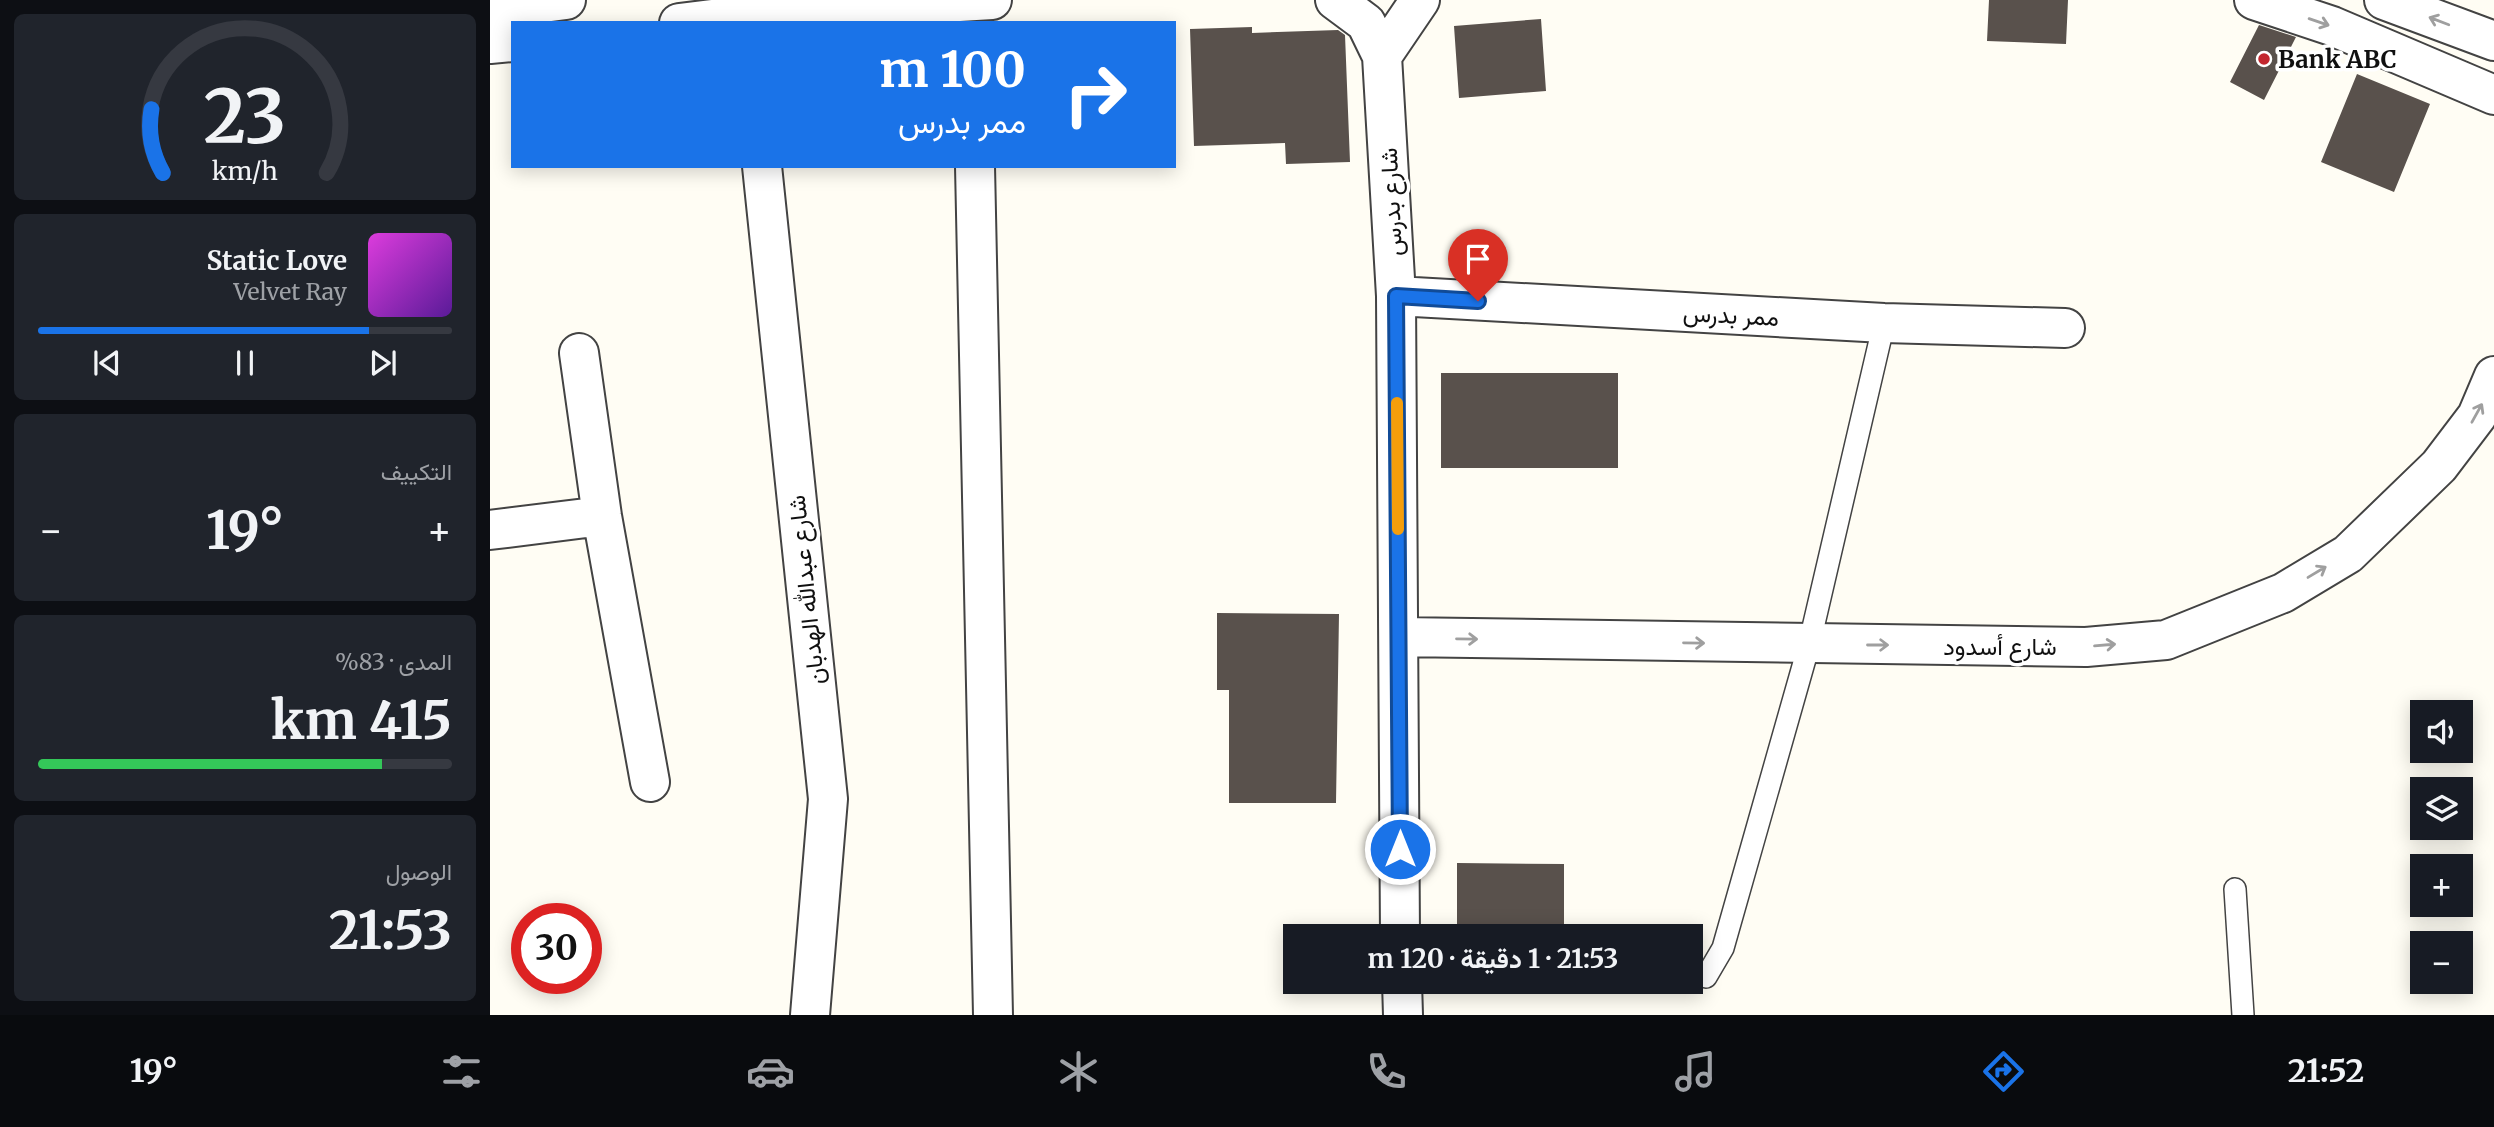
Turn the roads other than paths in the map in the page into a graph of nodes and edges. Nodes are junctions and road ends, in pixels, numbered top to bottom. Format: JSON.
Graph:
{"nodes":[{"id":1,"x":566,"y":0,"type":"edge"},
{"id":2,"x":1335,"y":0,"type":"edge"},
{"id":3,"x":1420,"y":0,"type":"edge"},
{"id":4,"x":2254,"y":0,"type":"edge"},
{"id":5,"x":2384,"y":0,"type":"edge"},
{"id":6,"x":978,"y":8,"type":"edge"},
{"id":7,"x":490,"y":10,"type":"edge"},
{"id":8,"x":747,"y":19,"type":"edge"},
{"id":9,"x":713,"y":21,"type":"edge"},
{"id":10,"x":2494,"y":41,"type":"edge"},
{"id":11,"x":511,"y":42,"type":"edge"},
{"id":12,"x":490,"y":44,"type":"edge"},
{"id":13,"x":1382,"y":56,"type":"junction"},
{"id":14,"x":2494,"y":95,"type":"edge"},
{"id":15,"x":762,"y":168,"type":"edge"},
{"id":16,"x":975,"y":168,"type":"edge"},
{"id":17,"x":1396,"y":296,"type":"junction"},
{"id":18,"x":1884,"y":323,"type":"junction"},
{"id":19,"x":2065,"y":328,"type":"dead end"},
{"id":20,"x":579,"y":353,"type":"dead end"},
{"id":21,"x":2494,"y":376,"type":"edge"},
{"id":22,"x":601,"y":516,"type":"junction"},
{"id":23,"x":490,"y":530,"type":"edge"},
{"id":24,"x":1399,"y":638,"type":"junction"},
{"id":25,"x":1809,"y":645,"type":"junction"},
{"id":26,"x":650,"y":782,"type":"dead end"},
{"id":27,"x":2235,"y":888,"type":"dead end"},
{"id":28,"x":1400,"y":924,"type":"edge"},
{"id":29,"x":1706,"y":977,"type":"dead end"},
{"id":30,"x":1402,"y":994,"type":"edge"},
{"id":31,"x":810,"y":1015,"type":"edge"},
{"id":32,"x":993,"y":1015,"type":"edge"},
{"id":33,"x":1403,"y":1015,"type":"edge"},
{"id":34,"x":2243,"y":1015,"type":"edge"}],
"edges":[{"from":1,"to":7,"type":"street"},
{"from":2,"to":13,"type":"street","name":"شارع بدرس"},
{"from":3,"to":13,"type":"street"},
{"from":4,"to":14,"type":"street","one_way":true},
{"from":10,"to":5,"type":"street","one_way":true},
{"from":6,"to":8,"type":"street"},
{"from":8,"to":9,"type":"street"},
{"from":11,"to":12,"type":"street"},
{"from":13,"to":17,"type":"street","name":"شارع بدرس"},
{"from":15,"to":31,"type":"street","name":"شارع عبدالله الهدبان"},
{"from":16,"to":32,"type":"street"},
{"from":17,"to":18,"type":"street","name":"ممر بدرس"},
{"from":17,"to":24,"type":"street","name":"شارع بدرس"},
{"from":18,"to":19,"type":"street","name":"ممر بدرس"},
{"from":18,"to":25,"type":"lane"},
{"from":20,"to":22,"type":"street"},
{"from":25,"to":21,"type":"street","name":"شارع أسدود","one_way":true},
{"from":22,"to":23,"type":"street"},
{"from":22,"to":26,"type":"street"},
{"from":24,"to":25,"type":"street","name":"شارع أسدود","one_way":true},
{"from":24,"to":28,"type":"street","name":"شارع بدرس"},
{"from":25,"to":29,"type":"lane"},
{"from":27,"to":34,"type":"lane"},
{"from":30,"to":33,"type":"street"}]}
